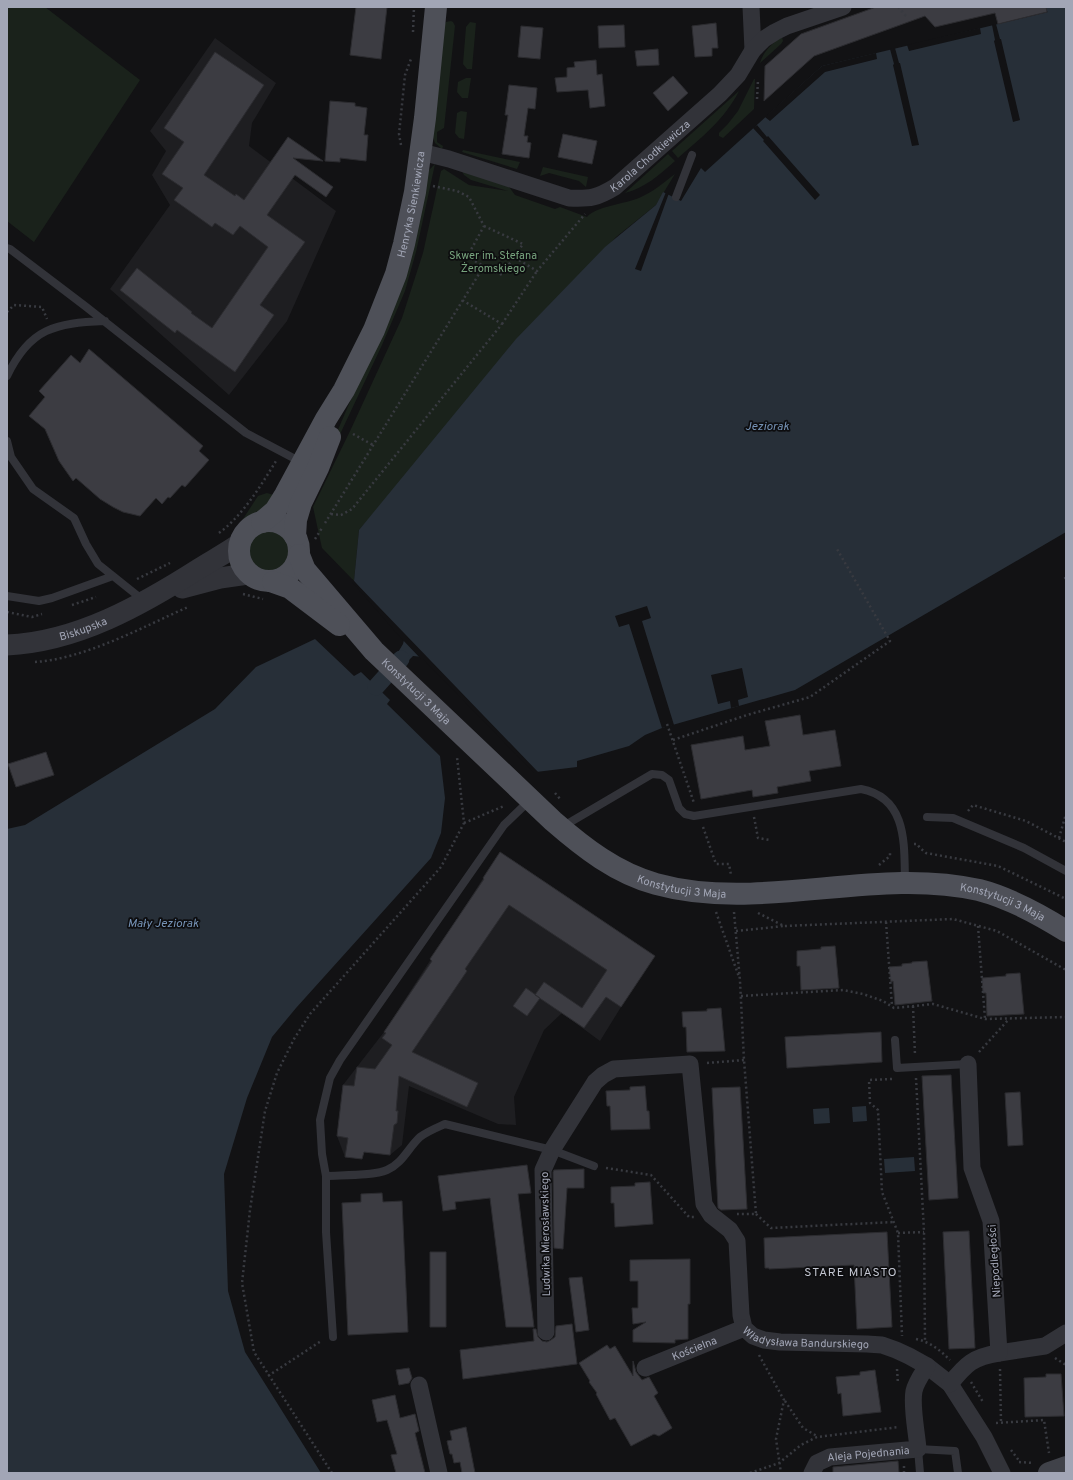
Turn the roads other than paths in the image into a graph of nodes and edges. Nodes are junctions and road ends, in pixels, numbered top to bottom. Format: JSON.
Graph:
{"nodes":[{"id":1,"x":436,"y":7,"type":"edge"},
{"id":2,"x":751,"y":7,"type":"edge"},
{"id":3,"x":843,"y":7,"type":"edge"},
{"id":4,"x":753,"y":50,"type":"junction"},
{"id":5,"x":411,"y":150,"type":"junction"},
{"id":6,"x":692,"y":156,"type":"dead end"},
{"id":7,"x":676,"y":197,"type":"dead end"},
{"id":8,"x":7,"y":248,"type":"edge"},
{"id":9,"x":105,"y":322,"type":"junction"},
{"id":10,"x":7,"y":376,"type":"edge"},
{"id":11,"x":344,"y":390,"type":"junction"},
{"id":12,"x":7,"y":441,"type":"edge"},
{"id":13,"x":302,"y":463,"type":"junction"},
{"id":14,"x":262,"y":522,"type":"junction"},
{"id":15,"x":239,"y":544,"type":"junction"},
{"id":16,"x":302,"y":545,"type":"junction"},
{"id":17,"x":248,"y":574,"type":"junction"},
{"id":18,"x":115,"y":579,"type":"junction"},
{"id":19,"x":273,"y":582,"type":"junction"},
{"id":20,"x":7,"y":596,"type":"edge"},
{"id":21,"x":150,"y":599,"type":"junction"},
{"id":22,"x":7,"y":645,"type":"edge"},
{"id":23,"x":374,"y":651,"type":"junction"},
{"id":24,"x":530,"y":799,"type":"junction"},
{"id":25,"x":927,"y":818,"type":"dead end"},
{"id":26,"x":569,"y":823,"type":"junction"},
{"id":27,"x":1066,"y":871,"type":"edge"},
{"id":28,"x":905,"y":883,"type":"junction"},
{"id":29,"x":1066,"y":931,"type":"edge"},
{"id":30,"x":895,"y":1040,"type":"dead end"},
{"id":31,"x":690,"y":1064,"type":"joint"},
{"id":32,"x":968,"y":1064,"type":"joint"},
{"id":33,"x":552,"y":1150,"type":"junction"},
{"id":34,"x":594,"y":1166,"type":"dead end"},
{"id":35,"x":326,"y":1176,"type":"junction"},
{"id":36,"x":744,"y":1328,"type":"junction"},
{"id":37,"x":546,"y":1332,"type":"dead end"},
{"id":38,"x":1066,"y":1333,"type":"edge"},
{"id":39,"x":333,"y":1337,"type":"dead end"},
{"id":40,"x":999,"y":1353,"type":"junction"},
{"id":41,"x":927,"y":1366,"type":"junction"},
{"id":42,"x":645,"y":1368,"type":"dead end"},
{"id":43,"x":950,"y":1384,"type":"junction"},
{"id":44,"x":419,"y":1385,"type":"dead end"},
{"id":45,"x":910,"y":1449,"type":"junction"},
{"id":46,"x":1001,"y":1472,"type":"edge"},
{"id":47,"x":439,"y":1473,"type":"edge"},
{"id":48,"x":812,"y":1473,"type":"edge"},
{"id":49,"x":920,"y":1473,"type":"edge"},
{"id":50,"x":958,"y":1473,"type":"edge"}],
"edges":[{"from":1,"to":5,"type":"main road","name":"Henryka Sienkiewicza"},
{"from":2,"to":4,"type":"street"},
{"from":3,"to":4,"type":"street","name":"Karola Chodkiewicza"},
{"from":4,"to":5,"type":"street","name":"Karola Chodkiewicza"},
{"from":5,"to":11,"type":"main road","name":"Henryka Sienkiewicza"},
{"from":6,"to":7,"type":"lane"},
{"from":8,"to":9,"type":"lane"},
{"from":9,"to":10,"type":"lane"},
{"from":9,"to":13,"type":"lane"},
{"from":11,"to":13,"type":"main road","name":"Henryka Sienkiewicza"},
{"from":11,"to":16,"type":"main road","name":"Henryka Sienkiewicza"},
{"from":12,"to":18,"type":"lane"},
{"from":13,"to":14,"type":"main road","name":"Henryka Sienkiewicza"},
{"from":14,"to":15,"type":"main road"},
{"from":14,"to":16,"type":"main road"},
{"from":15,"to":17,"type":"main road"},
{"from":15,"to":21,"type":"street","name":"Biskupska"},
{"from":16,"to":19,"type":"main road"},
{"from":16,"to":23,"type":"main road","name":"Konstytucji 3 Maja"},
{"from":17,"to":19,"type":"main road"},
{"from":17,"to":21,"type":"street","name":"Biskupska"},
{"from":18,"to":20,"type":"lane"},
{"from":18,"to":21,"type":"lane"},
{"from":19,"to":23,"type":"main road","name":"Konstytucji 3 Maja"},
{"from":21,"to":22,"type":"street","name":"Biskupska"},
{"from":23,"to":24,"type":"main road","name":"Konstytucji 3 Maja"},
{"from":24,"to":26,"type":"main road","name":"Konstytucji 3 Maja"},
{"from":24,"to":35,"type":"lane"},
{"from":25,"to":27,"type":"lane"},
{"from":26,"to":28,"type":"main road","name":"Konstytucji 3 Maja"},
{"from":26,"to":28,"type":"lane"},
{"from":28,"to":29,"type":"main road","name":"Konstytucji 3 Maja"},
{"from":30,"to":32,"type":"lane"},
{"from":31,"to":33,"type":"street","name":"Ludwika Mierosławskiego"},
{"from":31,"to":36,"type":"street","name":"Władysława Bandurskiego"},
{"from":32,"to":40,"type":"street","name":"Niepodległości"},
{"from":33,"to":34,"type":"lane"},
{"from":33,"to":35,"type":"lane"},
{"from":33,"to":37,"type":"street","name":"Ludwika Mierosławskiego"},
{"from":35,"to":39,"type":"lane"},
{"from":36,"to":41,"type":"street","name":"Władysława Bandurskiego"},
{"from":36,"to":42,"type":"street","name":"Kościelna"},
{"from":38,"to":40,"type":"street"},
{"from":40,"to":43,"type":"street"},
{"from":41,"to":43,"type":"street"},
{"from":41,"to":45,"type":"street","name":"Aleja Pojednania"},
{"from":43,"to":46,"type":"street"},
{"from":44,"to":47,"type":"street"},
{"from":45,"to":48,"type":"street","name":"Aleja Pojednania"},
{"from":45,"to":49,"type":"lane"},
{"from":45,"to":50,"type":"lane"}]}
